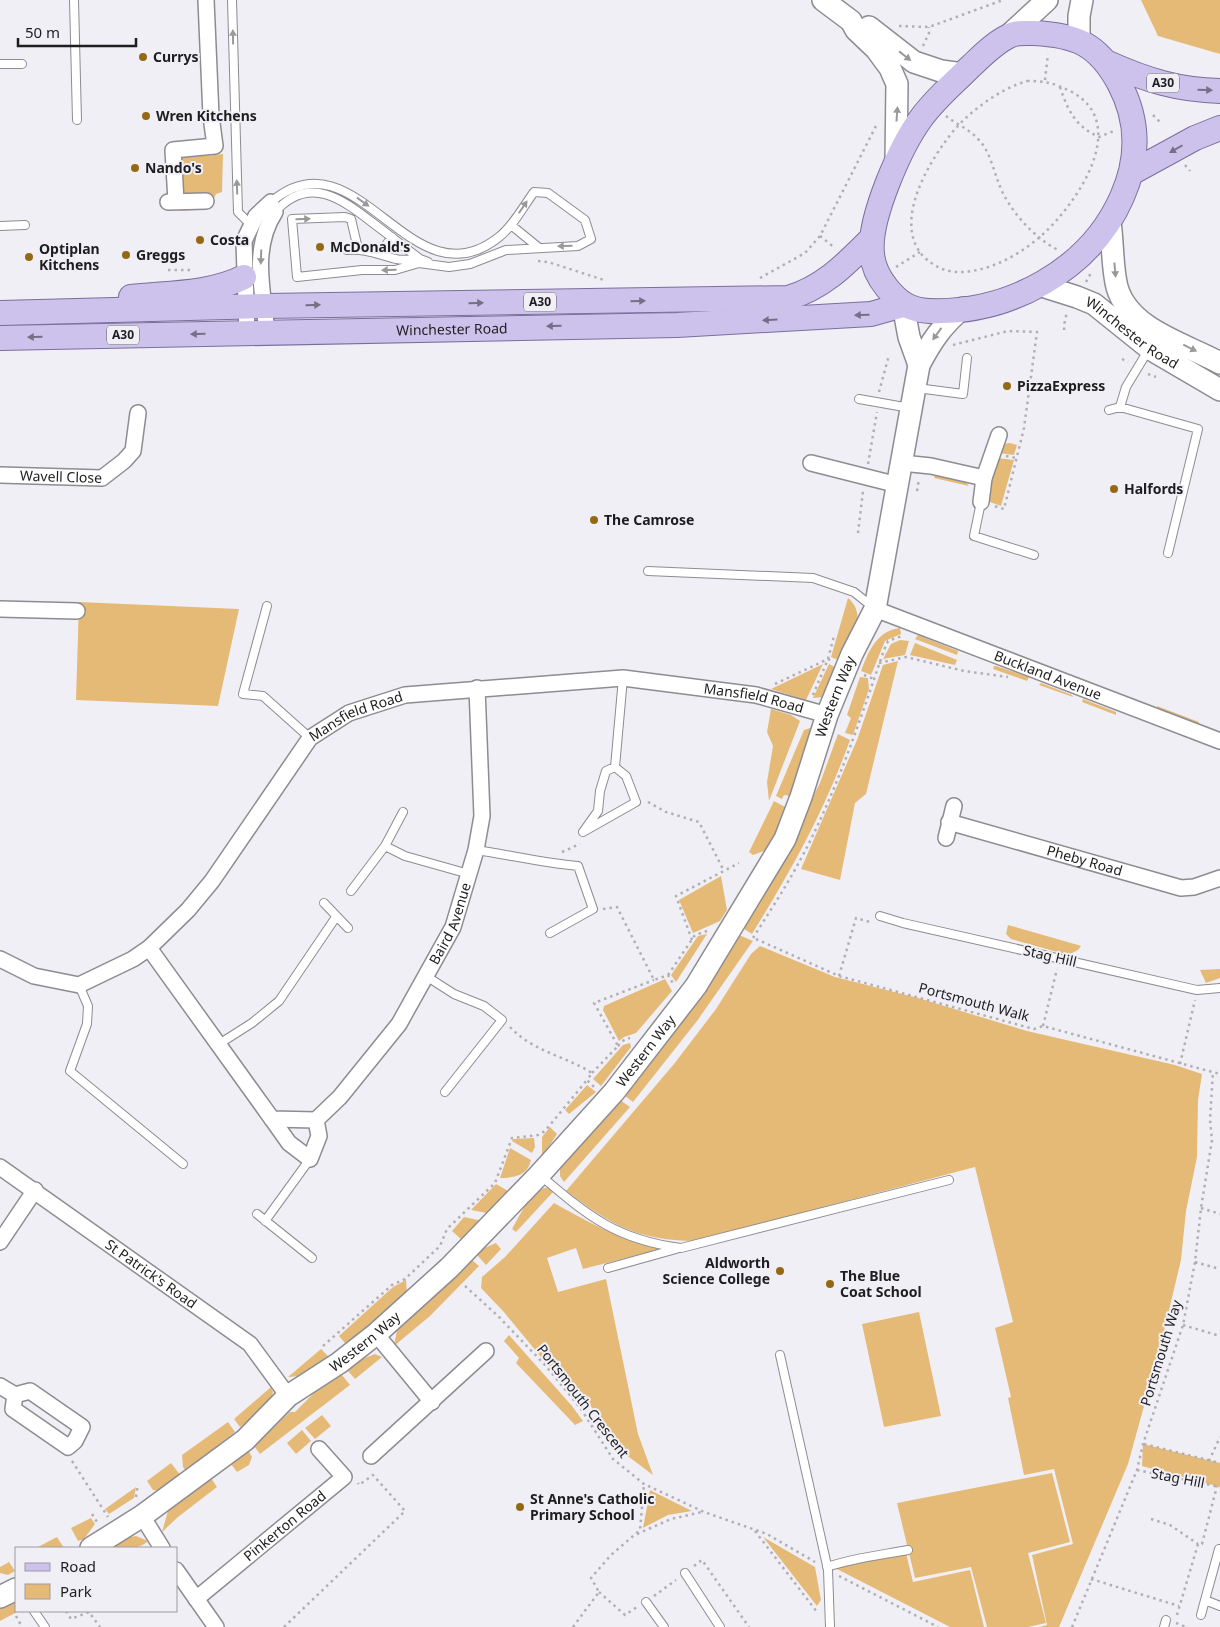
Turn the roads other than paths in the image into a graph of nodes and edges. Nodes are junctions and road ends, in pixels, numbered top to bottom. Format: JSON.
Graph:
{"nodes":[{"id":1,"x":74,"y":0,"type":"edge"},
{"id":2,"x":206,"y":0,"type":"edge"},
{"id":3,"x":232,"y":0,"type":"edge"},
{"id":4,"x":823,"y":0,"type":"edge"},
{"id":5,"x":1047,"y":0,"type":"edge"},
{"id":6,"x":1082,"y":0,"type":"edge"},
{"id":7,"x":851,"y":21,"type":"junction"},
{"id":8,"x":1010,"y":35,"type":"junction"},
{"id":9,"x":1080,"y":41,"type":"junction"},
{"id":10,"x":1108,"y":63,"type":"junction"},
{"id":11,"x":0,"y":64,"type":"edge"},
{"id":12,"x":22,"y":64,"type":"dead end"},
{"id":13,"x":963,"y":74,"type":"junction"},
{"id":14,"x":1220,"y":91,"type":"edge"},
{"id":15,"x":77,"y":120,"type":"dead end"},
{"id":16,"x":1220,"y":128,"type":"edge"},
{"id":17,"x":896,"y":162,"type":"junction"},
{"id":18,"x":1131,"y":173,"type":"junction"},
{"id":19,"x":206,"y":201,"type":"dead end"},
{"id":20,"x":273,"y":207,"type":"junction"},
{"id":21,"x":1110,"y":222,"type":"junction"},
{"id":22,"x":250,"y":224,"type":"junction"},
{"id":23,"x":511,"y":225,"type":"junction"},
{"id":24,"x":0,"y":226,"type":"edge"},
{"id":25,"x":25,"y":226,"type":"dead end"},
{"id":26,"x":392,"y":237,"type":"junction"},
{"id":27,"x":872,"y":239,"type":"junction"},
{"id":28,"x":538,"y":247,"type":"junction"},
{"id":29,"x":358,"y":249,"type":"junction"},
{"id":30,"x":347,"y":250,"type":"dead end"},
{"id":31,"x":380,"y":253,"type":"junction"},
{"id":32,"x":420,"y":259,"type":"junction"},
{"id":33,"x":436,"y":266,"type":"junction"},
{"id":34,"x":244,"y":277,"type":"junction"},
{"id":35,"x":1039,"y":285,"type":"junction"},
{"id":36,"x":903,"y":305,"type":"junction"},
{"id":37,"x":255,"y":306,"type":"junction"},
{"id":38,"x":963,"y":308,"type":"junction"},
{"id":39,"x":0,"y":313,"type":"edge"},
{"id":40,"x":26,"y":313,"type":"junction"},
{"id":41,"x":257,"y":333,"type":"junction"},
{"id":42,"x":0,"y":338,"type":"edge"},
{"id":43,"x":1155,"y":341,"type":"junction"},
{"id":44,"x":967,"y":358,"type":"dead end"},
{"id":45,"x":1220,"y":363,"type":"edge"},
{"id":46,"x":919,"y":365,"type":"junction"},
{"id":47,"x":1220,"y":390,"type":"edge"},
{"id":48,"x":914,"y":398,"type":"junction"},
{"id":49,"x":859,"y":399,"type":"dead end"},
{"id":50,"x":1120,"y":407,"type":"junction"},
{"id":51,"x":1109,"y":410,"type":"dead end"},
{"id":52,"x":138,"y":413,"type":"dead end"},
{"id":53,"x":999,"y":435,"type":"dead end"},
{"id":54,"x":811,"y":463,"type":"dead end"},
{"id":55,"x":902,"y":463,"type":"junction"},
{"id":56,"x":0,"y":476,"type":"edge"},
{"id":57,"x":984,"y":478,"type":"junction"},
{"id":58,"x":898,"y":485,"type":"junction"},
{"id":59,"x":981,"y":502,"type":"joint"},
{"id":60,"x":1168,"y":553,"type":"dead end"},
{"id":61,"x":1034,"y":555,"type":"dead end"},
{"id":62,"x":648,"y":572,"type":"dead end"},
{"id":63,"x":267,"y":606,"type":"dead end"},
{"id":64,"x":0,"y":609,"type":"edge"},
{"id":65,"x":875,"y":609,"type":"junction"},
{"id":66,"x":77,"y":611,"type":"dead end"},
{"id":67,"x":623,"y":678,"type":"junction"},
{"id":68,"x":477,"y":688,"type":"junction"},
{"id":69,"x":827,"y":715,"type":"junction"},
{"id":70,"x":310,"y":738,"type":"junction"},
{"id":71,"x":1220,"y":741,"type":"edge"},
{"id":72,"x":615,"y":767,"type":"junction"},
{"id":73,"x":954,"y":806,"type":"dead end"},
{"id":74,"x":403,"y":812,"type":"dead end"},
{"id":75,"x":949,"y":822,"type":"junction"},
{"id":76,"x":946,"y":838,"type":"dead end"},
{"id":77,"x":385,"y":846,"type":"junction"},
{"id":78,"x":476,"y":850,"type":"junction"},
{"id":79,"x":469,"y":874,"type":"junction"},
{"id":80,"x":1220,"y":878,"type":"edge"},
{"id":81,"x":351,"y":891,"type":"dead end"},
{"id":82,"x":324,"y":903,"type":"dead end"},
{"id":83,"x":880,"y":916,"type":"road end"},
{"id":84,"x":336,"y":917,"type":"junction"},
{"id":85,"x":348,"y":928,"type":"dead end"},
{"id":86,"x":550,"y":933,"type":"dead end"},
{"id":87,"x":149,"y":948,"type":"junction"},
{"id":88,"x":0,"y":959,"type":"edge"},
{"id":89,"x":426,"y":976,"type":"junction"},
{"id":90,"x":79,"y":985,"type":"junction"},
{"id":91,"x":1220,"y":988,"type":"edge"},
{"id":92,"x":219,"y":1044,"type":"junction"},
{"id":93,"x":445,"y":1092,"type":"dead end"},
{"id":94,"x":272,"y":1119,"type":"junction"},
{"id":95,"x":316,"y":1120,"type":"junction"},
{"id":96,"x":310,"y":1160,"type":"junction"},
{"id":97,"x":183,"y":1164,"type":"dead end"},
{"id":98,"x":0,"y":1166,"type":"edge"},
{"id":99,"x":539,"y":1175,"type":"junction"},
{"id":100,"x":949,"y":1180,"type":"dead end"},
{"id":101,"x":35,"y":1190,"type":"junction"},
{"id":102,"x":257,"y":1214,"type":"dead end"},
{"id":103,"x":264,"y":1221,"type":"junction"},
{"id":104,"x":0,"y":1242,"type":"edge"},
{"id":105,"x":681,"y":1248,"type":"junction"},
{"id":106,"x":312,"y":1258,"type":"dead end"},
{"id":107,"x":608,"y":1268,"type":"dead end"},
{"id":108,"x":376,"y":1334,"type":"junction"},
{"id":109,"x":486,"y":1351,"type":"dead end"},
{"id":110,"x":780,"y":1355,"type":"dead end"},
{"id":111,"x":0,"y":1386,"type":"edge"},
{"id":112,"x":15,"y":1394,"type":"junction"},
{"id":113,"x":288,"y":1396,"type":"junction"},
{"id":114,"x":432,"y":1402,"type":"junction"},
{"id":115,"x":319,"y":1448,"type":"dead end"},
{"id":116,"x":371,"y":1456,"type":"dead end"},
{"id":117,"x":142,"y":1516,"type":"junction"},
{"id":118,"x":93,"y":1547,"type":"edge"},
{"id":119,"x":161,"y":1547,"type":"edge"},
{"id":120,"x":1218,"y":1549,"type":"dead end"},
{"id":121,"x":908,"y":1550,"type":"dead end"},
{"id":122,"x":827,"y":1569,"type":"junction"},
{"id":123,"x":178,"y":1573,"type":"edge"},
{"id":124,"x":685,"y":1573,"type":"dead end"},
{"id":125,"x":15,"y":1590,"type":"edge"},
{"id":126,"x":0,"y":1597,"type":"edge"},
{"id":127,"x":196,"y":1599,"type":"junction"},
{"id":128,"x":1205,"y":1600,"type":"junction"},
{"id":129,"x":646,"y":1602,"type":"road end"},
{"id":130,"x":1220,"y":1606,"type":"edge"},
{"id":131,"x":35,"y":1612,"type":"edge"},
{"id":132,"x":1201,"y":1615,"type":"dead end"},
{"id":133,"x":45,"y":1627,"type":"edge"},
{"id":134,"x":216,"y":1627,"type":"edge"},
{"id":135,"x":664,"y":1627,"type":"edge"},
{"id":136,"x":720,"y":1627,"type":"edge"},
{"id":137,"x":830,"y":1627,"type":"edge"}],
"edges":[{"from":1,"to":15,"type":"lane"},
{"from":2,"to":19,"type":"street"},
{"from":22,"to":3,"type":"lane","one_way":true},
{"from":4,"to":7,"type":"street"},
{"from":5,"to":8,"type":"street"},
{"from":6,"to":9,"type":"street"},
{"from":7,"to":13,"type":"street","one_way":true},
{"from":17,"to":7,"type":"street","one_way":true},
{"from":8,"to":9,"type":"main road","number":"A30"},
{"from":8,"to":13,"type":"main road"},
{"from":9,"to":10,"type":"main road","number":"A30"},
{"from":10,"to":14,"type":"main road","number":"A30","one_way":true},
{"from":10,"to":18,"type":"main road","number":"A30"},
{"from":11,"to":12,"type":"lane"},
{"from":13,"to":17,"type":"main road"},
{"from":16,"to":18,"type":"main road","one_way":true},
{"from":17,"to":27,"type":"main road"},
{"from":18,"to":21,"type":"main road","number":"A30"},
{"from":20,"to":22,"type":"street"},
{"from":20,"to":23,"type":"lane","one_way":true},
{"from":20,"to":26,"type":"lane"},
{"from":20,"to":37,"type":"street","one_way":true},
{"from":21,"to":35,"type":"main road","number":"A30"},
{"from":21,"to":43,"type":"street","name":"Winchester Road","one_way":true},
{"from":22,"to":34,"type":"street"},
{"from":23,"to":28,"type":"lane"},
{"from":23,"to":28,"type":"lane","one_way":true},
{"from":24,"to":25,"type":"lane"},
{"from":26,"to":31,"type":"lane"},
{"from":26,"to":32,"type":"lane"},
{"from":27,"to":36,"type":"main road"},
{"from":37,"to":27,"type":"main road","name":"Winchester Road","number":"A30","one_way":true},
{"from":28,"to":33,"type":"lane"},
{"from":29,"to":30,"type":"lane"},
{"from":29,"to":31,"type":"lane"},
{"from":33,"to":29,"type":"lane","one_way":true},
{"from":31,"to":32,"type":"lane"},
{"from":32,"to":33,"type":"lane"},
{"from":34,"to":37,"type":"street"},
{"from":34,"to":40,"type":"main road"},
{"from":35,"to":38,"type":"main road","number":"A30"},
{"from":35,"to":43,"type":"street","name":"Winchester Road"},
{"from":36,"to":38,"type":"main road","number":"A30"},
{"from":36,"to":41,"type":"main road","name":"Winchester Road","number":"A30","one_way":true},
{"from":36,"to":46,"type":"street","name":"Western Way"},
{"from":37,"to":40,"type":"main road","name":"Winchester Road","number":"A30"},
{"from":37,"to":41,"type":"street"},
{"from":37,"to":41,"type":"street"},
{"from":38,"to":46,"type":"street","name":"Western Way","one_way":true},
{"from":39,"to":40,"type":"main road","name":"Winchester Road","number":"A30"},
{"from":41,"to":42,"type":"main road","name":"Winchester Road","number":"A30","one_way":true},
{"from":43,"to":45,"type":"street","name":"Winchester Road","one_way":true},
{"from":43,"to":47,"type":"street","name":"Winchester Road"},
{"from":43,"to":50,"type":"lane"},
{"from":44,"to":48,"type":"lane"},
{"from":46,"to":48,"type":"street","name":"Western Way"},
{"from":48,"to":49,"type":"lane"},
{"from":48,"to":55,"type":"street","name":"Western Way"},
{"from":50,"to":51,"type":"lane"},
{"from":50,"to":60,"type":"lane"},
{"from":52,"to":56,"type":"street","name":"Wavell Close"},
{"from":53,"to":57,"type":"street"},
{"from":54,"to":58,"type":"street"},
{"from":55,"to":57,"type":"street"},
{"from":55,"to":58,"type":"street","name":"Western Way"},
{"from":57,"to":59,"type":"street"},
{"from":58,"to":65,"type":"street","name":"Western Way"},
{"from":59,"to":61,"type":"lane"},
{"from":62,"to":65,"type":"lane"},
{"from":63,"to":70,"type":"lane"},
{"from":64,"to":66,"type":"street"},
{"from":65,"to":69,"type":"street","name":"Western Way"},
{"from":65,"to":71,"type":"street","name":"Buckland Avenue"},
{"from":67,"to":68,"type":"street","name":"Mansfield Road"},
{"from":67,"to":69,"type":"street","name":"Mansfield Road"},
{"from":67,"to":72,"type":"lane"},
{"from":68,"to":70,"type":"street","name":"Mansfield Road"},
{"from":68,"to":78,"type":"street","name":"Baird Avenue"},
{"from":69,"to":99,"type":"street","name":"Western Way"},
{"from":70,"to":87,"type":"street","name":"Mansfield Road"},
{"from":72,"to":72,"type":"lane"},
{"from":73,"to":75,"type":"street"},
{"from":74,"to":77,"type":"lane"},
{"from":75,"to":76,"type":"street"},
{"from":75,"to":80,"type":"street","name":"Pheby Road"},
{"from":77,"to":79,"type":"lane"},
{"from":77,"to":81,"type":"lane"},
{"from":78,"to":79,"type":"street","name":"Baird Avenue"},
{"from":78,"to":86,"type":"lane"},
{"from":79,"to":89,"type":"street","name":"Baird Avenue"},
{"from":82,"to":84,"type":"lane"},
{"from":83,"to":91,"type":"lane","name":"Stag Hill"},
{"from":84,"to":85,"type":"lane"},
{"from":84,"to":92,"type":"lane"},
{"from":87,"to":90,"type":"street","name":"Mansfield Road"},
{"from":87,"to":92,"type":"street"},
{"from":88,"to":90,"type":"street"},
{"from":89,"to":93,"type":"lane"},
{"from":89,"to":95,"type":"street","name":"Baird Avenue"},
{"from":90,"to":97,"type":"lane"},
{"from":92,"to":94,"type":"street"},
{"from":94,"to":95,"type":"street"},
{"from":94,"to":96,"type":"street"},
{"from":95,"to":96,"type":"street"},
{"from":96,"to":103,"type":"lane"},
{"from":98,"to":101,"type":"street","name":"St Patrick's Road"},
{"from":99,"to":105,"type":"lane"},
{"from":99,"to":108,"type":"street","name":"Western Way"},
{"from":100,"to":105,"type":"lane"},
{"from":101,"to":104,"type":"street"},
{"from":101,"to":113,"type":"street","name":"St Patrick's Road"},
{"from":102,"to":103,"type":"lane"},
{"from":103,"to":106,"type":"lane"},
{"from":105,"to":107,"type":"lane"},
{"from":108,"to":113,"type":"street","name":"Western Way"},
{"from":108,"to":114,"type":"street"},
{"from":109,"to":114,"type":"street"},
{"from":110,"to":122,"type":"lane"},
{"from":111,"to":112,"type":"street"},
{"from":112,"to":112,"type":"street"},
{"from":113,"to":117,"type":"street","name":"Western Way"},
{"from":114,"to":116,"type":"street"},
{"from":115,"to":127,"type":"street","name":"Pinkerton Road"},
{"from":117,"to":118,"type":"street","name":"Western Way"},
{"from":117,"to":119,"type":"street"},
{"from":120,"to":128,"type":"lane"},
{"from":121,"to":122,"type":"lane"},
{"from":122,"to":137,"type":"lane"},
{"from":123,"to":127,"type":"street"},
{"from":124,"to":136,"type":"lane"},
{"from":125,"to":126,"type":"street"},
{"from":127,"to":134,"type":"street"},
{"from":128,"to":130,"type":"lane"},
{"from":128,"to":132,"type":"lane"},
{"from":129,"to":135,"type":"lane"},
{"from":131,"to":133,"type":"lane"}]}
